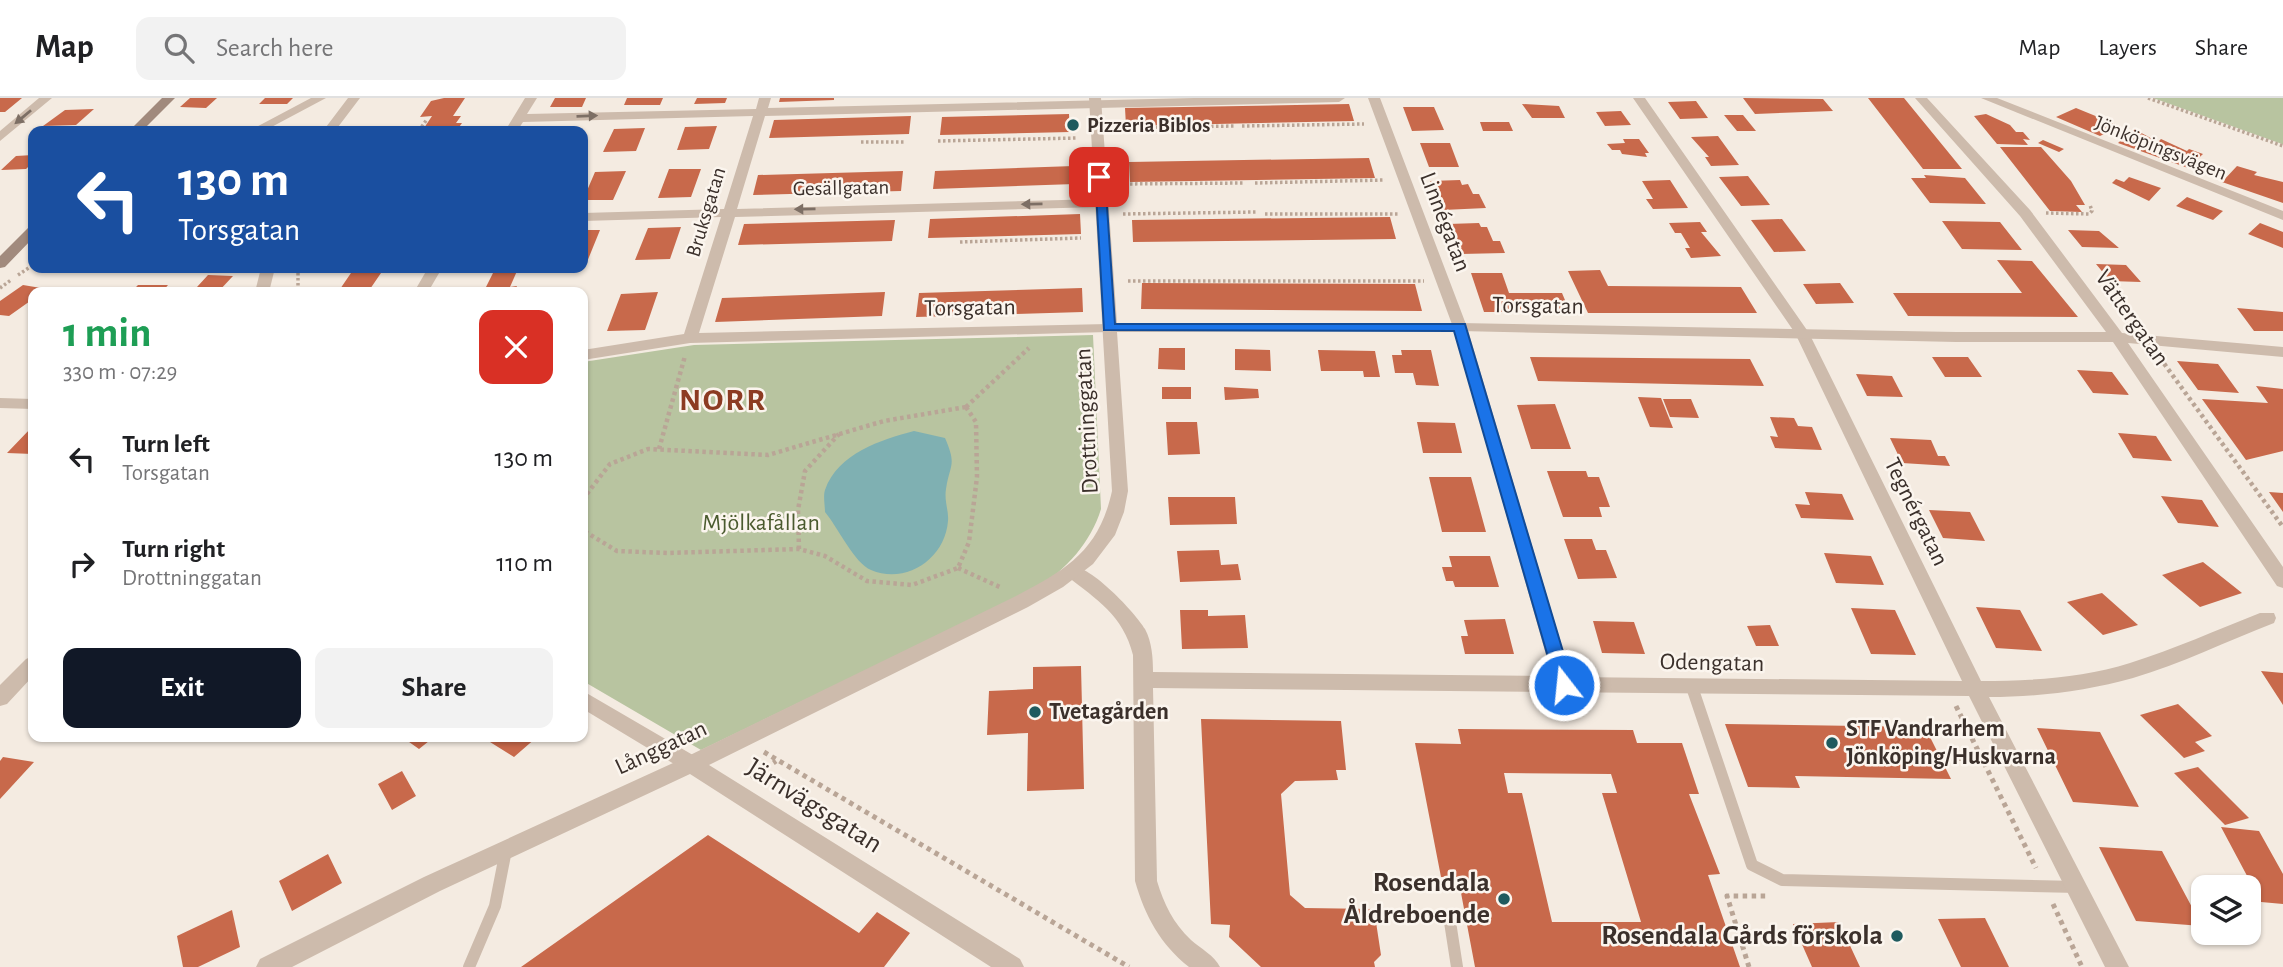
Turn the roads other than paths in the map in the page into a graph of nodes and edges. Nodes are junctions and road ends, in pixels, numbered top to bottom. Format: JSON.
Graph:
{"nodes":[{"id":1,"x":46,"y":98,"type":"edge"},
{"id":2,"x":169,"y":98,"type":"edge"},
{"id":3,"x":320,"y":98,"type":"edge"},
{"id":4,"x":354,"y":98,"type":"edge"},
{"id":5,"x":531,"y":98,"type":"edge"},
{"id":6,"x":1339,"y":98,"type":"edge"},
{"id":7,"x":1374,"y":98,"type":"edge"},
{"id":8,"x":1639,"y":98,"type":"edge"},
{"id":9,"x":1922,"y":98,"type":"edge"},
{"id":10,"x":1987,"y":98,"type":"edge"},
{"id":11,"x":1095,"y":100,"type":"edge"},
{"id":12,"x":763,"y":104,"type":"edge"},
{"id":13,"x":519,"y":118,"type":"junction"},
{"id":14,"x":140,"y":126,"type":"edge"},
{"id":15,"x":266,"y":126,"type":"edge"},
{"id":16,"x":334,"y":126,"type":"edge"},
{"id":17,"x":515,"y":126,"type":"edge"},
{"id":18,"x":0,"y":137,"type":"edge"},
{"id":19,"x":1100,"y":202,"type":"junction"},
{"id":20,"x":728,"y":211,"type":"junction"},
{"id":21,"x":2283,"y":216,"type":"edge"},
{"id":22,"x":588,"y":217,"type":"edge"},
{"id":23,"x":28,"y":236,"type":"edge"},
{"id":24,"x":0,"y":264,"type":"edge"},
{"id":25,"x":1460,"y":327,"type":"junction"},
{"id":26,"x":1108,"y":328,"type":"junction"},
{"id":27,"x":1802,"y":334,"type":"junction"},
{"id":28,"x":2117,"y":337,"type":"junction"},
{"id":29,"x":690,"y":338,"type":"junction"},
{"id":30,"x":2283,"y":352,"type":"edge"},
{"id":31,"x":588,"y":354,"type":"edge"},
{"id":32,"x":0,"y":403,"type":"edge"},
{"id":33,"x":28,"y":404,"type":"edge"},
{"id":34,"x":1073,"y":571,"type":"junction"},
{"id":35,"x":2283,"y":581,"type":"edge"},
{"id":36,"x":2267,"y":618,"type":"dead end"},
{"id":37,"x":28,"y":669,"type":"edge"},
{"id":38,"x":1145,"y":680,"type":"junction"},
{"id":39,"x":1564,"y":685,"type":"junction"},
{"id":40,"x":1692,"y":687,"type":"junction"},
{"id":41,"x":1976,"y":690,"type":"junction"},
{"id":42,"x":0,"y":698,"type":"edge"},
{"id":43,"x":588,"y":702,"type":"edge"},
{"id":44,"x":691,"y":764,"type":"junction"},
{"id":45,"x":506,"y":850,"type":"junction"},
{"id":46,"x":2078,"y":887,"type":"junction"},
{"id":47,"x":1450,"y":922,"type":"dead end"},
{"id":48,"x":268,"y":967,"type":"edge"},
{"id":49,"x":469,"y":967,"type":"edge"},
{"id":50,"x":1012,"y":967,"type":"edge"},
{"id":51,"x":1208,"y":967,"type":"edge"},
{"id":52,"x":1457,"y":967,"type":"edge"},
{"id":53,"x":2117,"y":967,"type":"edge"}],
"edges":[{"from":1,"to":18,"type":"street","one_way":true},
{"from":2,"to":14,"type":"main road"},
{"from":3,"to":15,"type":"street"},
{"from":4,"to":16,"type":"street"},
{"from":5,"to":13,"type":"street"},
{"from":6,"to":11,"type":"street"},
{"from":7,"to":25,"type":"street","name":"Linnégatan"},
{"from":8,"to":27,"type":"street","name":"Tegnérgatan"},
{"from":9,"to":28,"type":"street","name":"Vättergatan"},
{"from":10,"to":21,"type":"street","name":"Jönköpingsvägen"},
{"from":11,"to":12,"type":"street"},
{"from":11,"to":19,"type":"street","name":"Drottninggatan"},
{"from":13,"to":12,"type":"street","one_way":true},
{"from":12,"to":20,"type":"street","name":"Bruksgatan"},
{"from":13,"to":17,"type":"street"},
{"from":19,"to":20,"type":"street","name":"Gesällgatan","one_way":true},
{"from":19,"to":26,"type":"street","name":"Drottninggatan"},
{"from":20,"to":22,"type":"street","name":"Gesällgatan"},
{"from":20,"to":29,"type":"street","name":"Bruksgatan"},
{"from":23,"to":24,"type":"main road"},
{"from":25,"to":26,"type":"street","name":"Torsgatan"},
{"from":25,"to":27,"type":"street","name":"Torsgatan"},
{"from":25,"to":39,"type":"street","name":"Linnégatan"},
{"from":26,"to":29,"type":"street","name":"Torsgatan"},
{"from":26,"to":34,"type":"street","name":"Drottninggatan"},
{"from":27,"to":28,"type":"street","name":"Torsgatan"},
{"from":27,"to":41,"type":"street","name":"Tegnérgatan"},
{"from":28,"to":30,"type":"street","name":"Torsgatan"},
{"from":28,"to":35,"type":"street","name":"Vättergatan"},
{"from":29,"to":31,"type":"street","name":"Torsgatan"},
{"from":32,"to":33,"type":"street"},
{"from":34,"to":38,"type":"street"},
{"from":34,"to":44,"type":"street","name":"Långgatan"},
{"from":36,"to":41,"type":"street","name":"Odengatan"},
{"from":37,"to":42,"type":"street"},
{"from":38,"to":39,"type":"street","name":"Odengatan"},
{"from":38,"to":51,"type":"street"},
{"from":39,"to":40,"type":"street","name":"Odengatan"},
{"from":40,"to":41,"type":"street","name":"Odengatan"},
{"from":40,"to":46,"type":"lane"},
{"from":41,"to":46,"type":"street","name":"Tegnérgatan"},
{"from":43,"to":44,"type":"street","name":"Järnvägsgatan"},
{"from":44,"to":45,"type":"street","name":"Långgatan"},
{"from":44,"to":50,"type":"street","name":"Järnvägsgatan"},
{"from":45,"to":48,"type":"street","name":"Långgatan"},
{"from":45,"to":49,"type":"lane"},
{"from":46,"to":53,"type":"street","name":"Tegnérgatan"},
{"from":47,"to":52,"type":"lane"}]}
